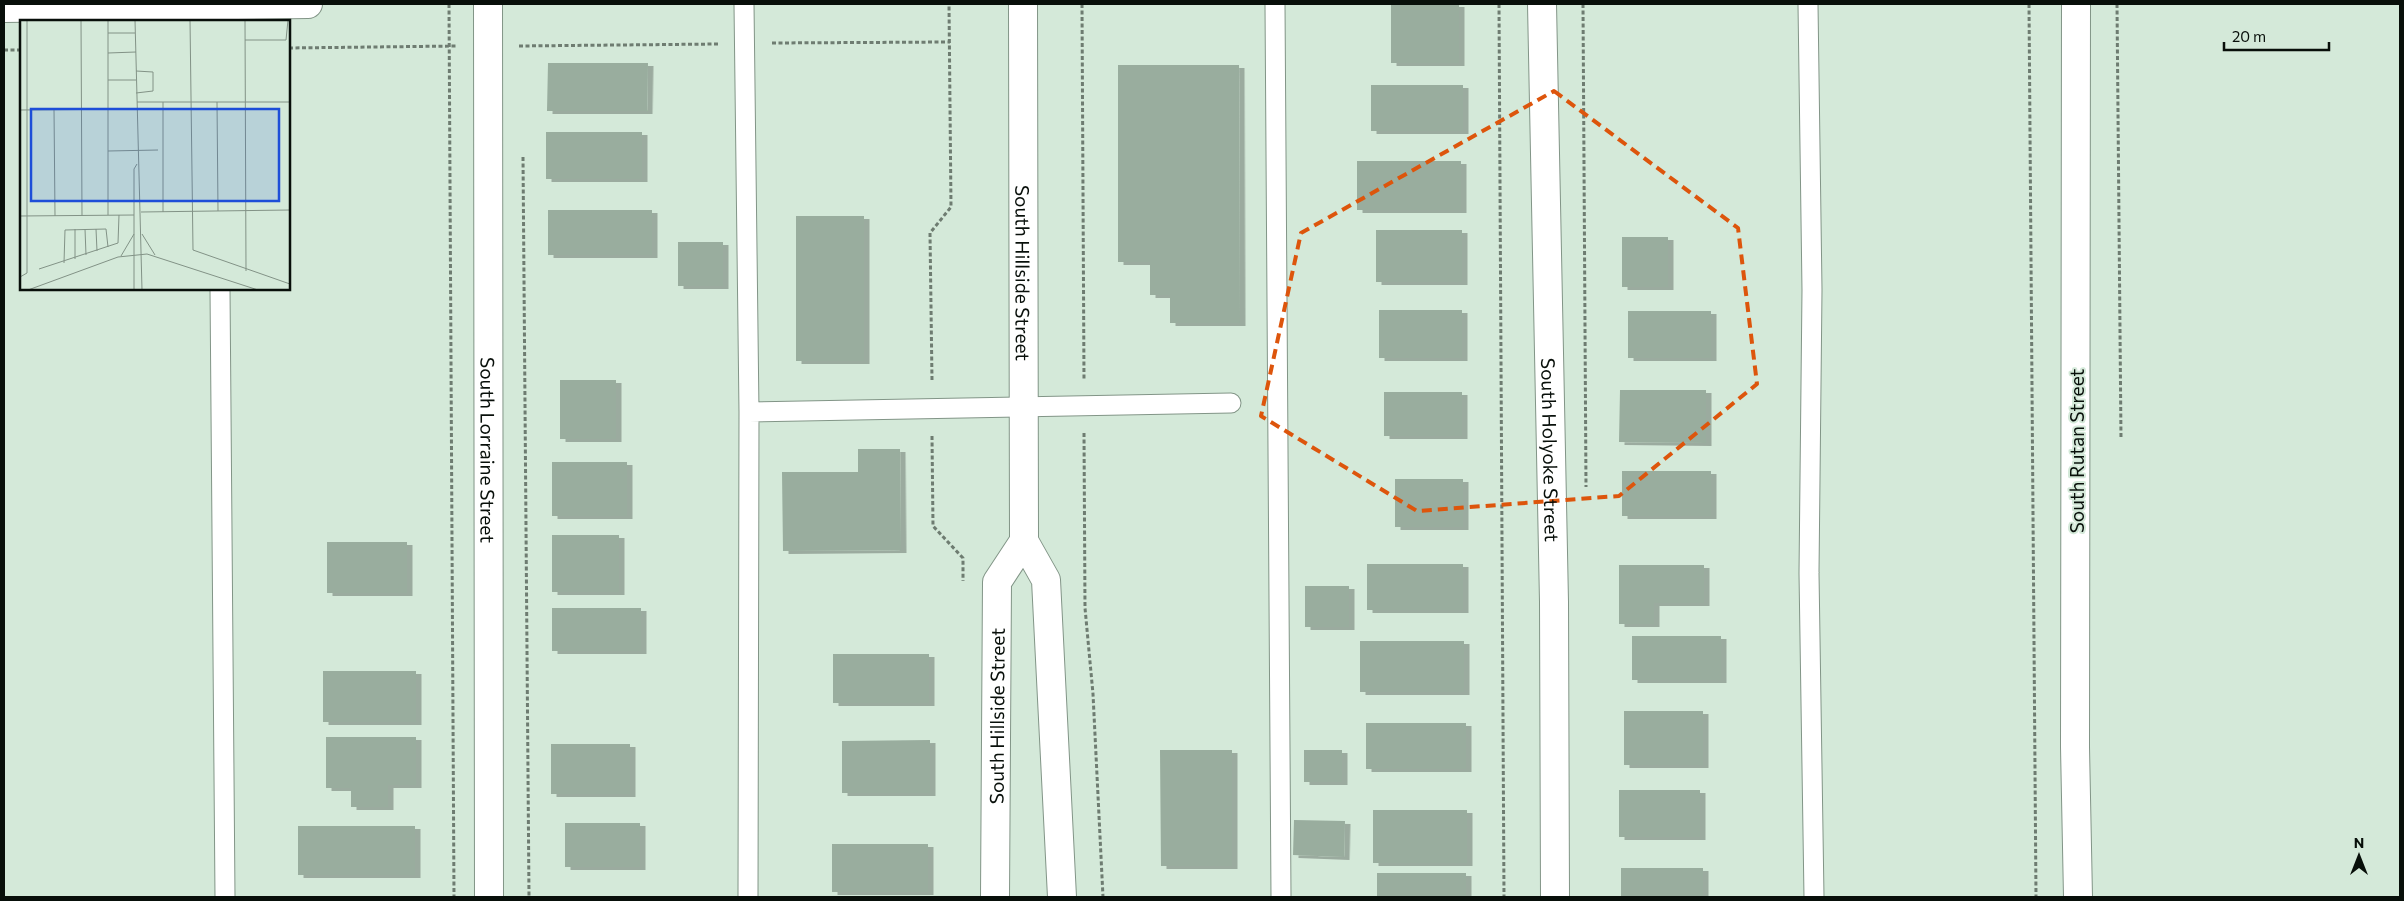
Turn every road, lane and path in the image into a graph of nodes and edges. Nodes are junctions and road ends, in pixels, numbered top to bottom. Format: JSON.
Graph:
{"nodes":[{"id":1,"x":308,"y":4,"type":"edge"},
{"id":2,"x":449,"y":4,"type":"edge"},
{"id":3,"x":488,"y":4,"type":"edge"},
{"id":4,"x":744,"y":4,"type":"edge"},
{"id":5,"x":949,"y":4,"type":"edge"},
{"id":6,"x":1023,"y":4,"type":"edge"},
{"id":7,"x":1082,"y":4,"type":"edge"},
{"id":8,"x":1275,"y":4,"type":"edge"},
{"id":9,"x":1500,"y":4,"type":"edge"},
{"id":10,"x":1542,"y":4,"type":"edge"},
{"id":11,"x":1583,"y":4,"type":"edge"},
{"id":12,"x":1808,"y":4,"type":"edge"},
{"id":13,"x":2029,"y":4,"type":"edge"},
{"id":14,"x":2076,"y":4,"type":"edge"},
{"id":15,"x":2117,"y":4,"type":"edge"},
{"id":16,"x":4,"y":8,"type":"edge"},
{"id":17,"x":219,"y":13,"type":"edge"},
{"id":18,"x":522,"y":37,"type":"dead end"},
{"id":19,"x":950,"y":42,"type":"junction"},
{"id":20,"x":745,"y":43,"type":"junction"},
{"id":21,"x":449,"y":46,"type":"junction"},
{"id":22,"x":488,"y":46,"type":"junction"},
{"id":23,"x":522,"y":46,"type":"junction"},
{"id":24,"x":290,"y":48,"type":"edge"},
{"id":25,"x":4,"y":50,"type":"edge"},
{"id":26,"x":20,"y":50,"type":"edge"},
{"id":27,"x":522,"y":56,"type":"dead end"},
{"id":28,"x":523,"y":155,"type":"dead end"},
{"id":29,"x":220,"y":290,"type":"edge"},
{"id":30,"x":1231,"y":403,"type":"dead end"},
{"id":31,"x":1084,"y":404,"type":"junction"},
{"id":32,"x":1024,"y":405,"type":"junction"},
{"id":33,"x":932,"y":407,"type":"junction"},
{"id":34,"x":749,"y":412,"type":"junction"},
{"id":35,"x":2121,"y":439,"type":"dead end"},
{"id":36,"x":1586,"y":490,"type":"dead end"},
{"id":37,"x":1024,"y":541,"type":"junction"},
{"id":38,"x":963,"y":588,"type":"dead end"},
{"id":39,"x":224,"y":897,"type":"edge"},
{"id":40,"x":454,"y":897,"type":"edge"},
{"id":41,"x":489,"y":897,"type":"edge"},
{"id":42,"x":529,"y":897,"type":"edge"},
{"id":43,"x":748,"y":897,"type":"edge"},
{"id":44,"x":994,"y":897,"type":"edge"},
{"id":45,"x":1062,"y":897,"type":"edge"},
{"id":46,"x":1103,"y":897,"type":"edge"},
{"id":47,"x":1281,"y":897,"type":"edge"},
{"id":48,"x":1504,"y":897,"type":"edge"},
{"id":49,"x":1555,"y":897,"type":"edge"},
{"id":50,"x":1814,"y":897,"type":"edge"},
{"id":51,"x":2036,"y":897,"type":"edge"},
{"id":52,"x":2078,"y":897,"type":"edge"}],
"edges":[{"from":1,"to":17,"type":"street"},
{"from":2,"to":21,"type":"path"},
{"from":3,"to":22,"type":"street","name":"South Lorraine Street"},
{"from":4,"to":20,"type":"lane"},
{"from":5,"to":19,"type":"path"},
{"from":6,"to":32,"type":"street","name":"South Hillside Street"},
{"from":7,"to":31,"type":"path"},
{"from":8,"to":47,"type":"lane"},
{"from":9,"to":48,"type":"path"},
{"from":10,"to":49,"type":"street","name":"South Holyoke Street"},
{"from":11,"to":36,"type":"path"},
{"from":12,"to":50,"type":"lane"},
{"from":13,"to":51,"type":"path"},
{"from":14,"to":52,"type":"street","name":"South Rutan Street"},
{"from":15,"to":35,"type":"path"},
{"from":16,"to":17,"type":"street"},
{"from":18,"to":23,"type":"path"},
{"from":19,"to":20,"type":"path"},
{"from":19,"to":33,"type":"path"},
{"from":20,"to":23,"type":"path"},
{"from":20,"to":34,"type":"lane"},
{"from":21,"to":22,"type":"path"},
{"from":21,"to":24,"type":"path"},
{"from":21,"to":40,"type":"path"},
{"from":22,"to":23,"type":"path"},
{"from":22,"to":41,"type":"street","name":"South Lorraine Street"},
{"from":23,"to":27,"type":"path"},
{"from":25,"to":26,"type":"path"},
{"from":28,"to":42,"type":"path"},
{"from":29,"to":39,"type":"lane"},
{"from":30,"to":31,"type":"lane"},
{"from":31,"to":32,"type":"lane"},
{"from":31,"to":46,"type":"path"},
{"from":32,"to":33,"type":"lane"},
{"from":32,"to":37,"type":"street","name":"South Hillside Street"},
{"from":33,"to":34,"type":"lane"},
{"from":33,"to":38,"type":"path"},
{"from":34,"to":43,"type":"lane"},
{"from":37,"to":44,"type":"street","name":"South Hillside Street"},
{"from":37,"to":45,"type":"street","name":"South Hillside Street"}]}
